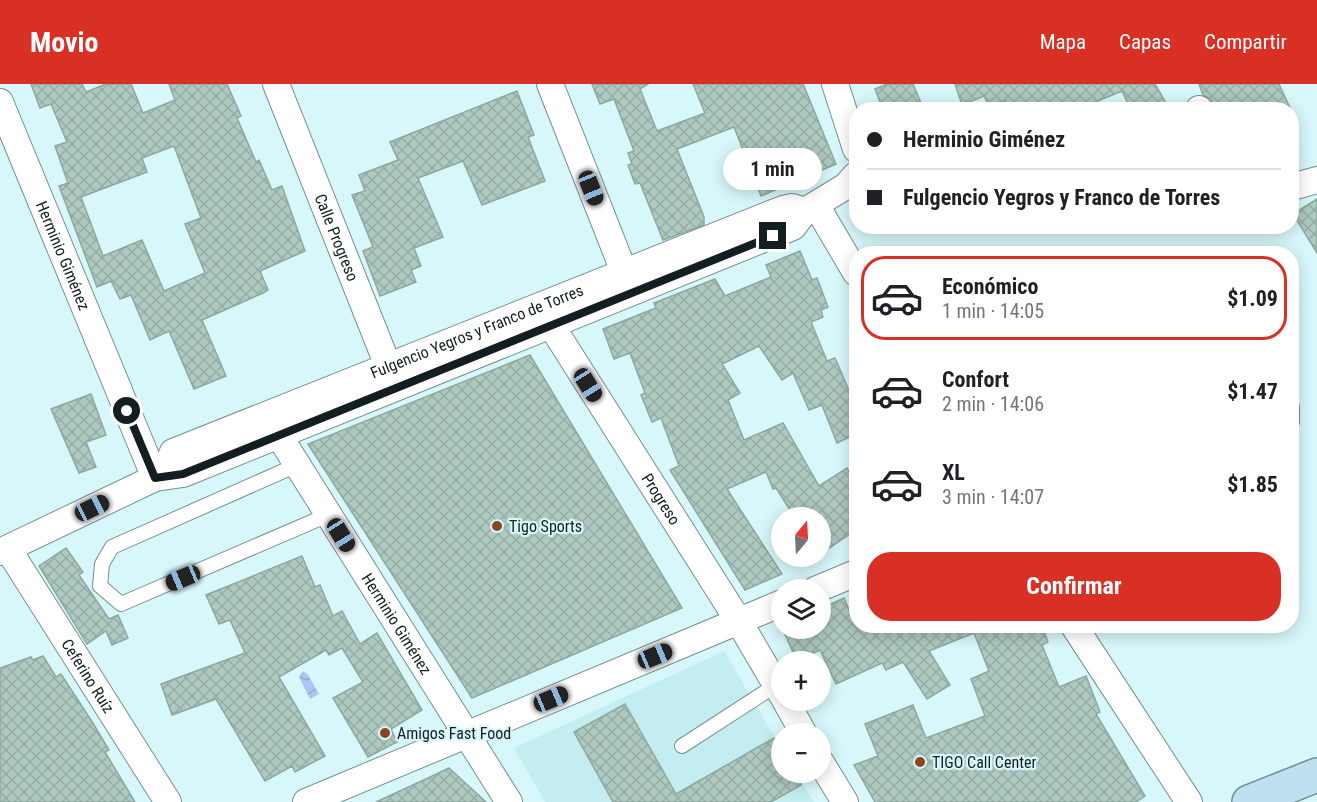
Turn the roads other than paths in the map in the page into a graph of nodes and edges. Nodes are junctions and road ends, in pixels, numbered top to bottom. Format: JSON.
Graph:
{"nodes":[{"id":1,"x":276,"y":84,"type":"edge"},
{"id":2,"x":550,"y":84,"type":"edge"},
{"id":3,"x":835,"y":84,"type":"edge"},
{"id":4,"x":0,"y":102,"type":"edge"},
{"id":5,"x":849,"y":127,"type":"edge"},
{"id":6,"x":1317,"y":180,"type":"edge"},
{"id":7,"x":849,"y":183,"type":"edge"},
{"id":8,"x":1299,"y":185,"type":"edge"},
{"id":9,"x":810,"y":208,"type":"junction"},
{"id":10,"x":849,"y":263,"type":"edge"},
{"id":11,"x":628,"y":282,"type":"junction"},
{"id":12,"x":545,"y":316,"type":"junction"},
{"id":13,"x":392,"y":378,"type":"junction"},
{"id":14,"x":272,"y":426,"type":"junction"},
{"id":15,"x":297,"y":465,"type":"junction"},
{"id":16,"x":159,"y":476,"type":"junction"},
{"id":17,"x":328,"y":516,"type":"junction"},
{"id":18,"x":4,"y":551,"type":"edge"},
{"id":19,"x":849,"y":576,"type":"edge"},
{"id":20,"x":831,"y":583,"type":"edge"},
{"id":21,"x":771,"y":608,"type":"edge"},
{"id":22,"x":738,"y":621,"type":"junction"},
{"id":23,"x":1079,"y":633,"type":"edge"},
{"id":24,"x":771,"y":677,"type":"edge"},
{"id":25,"x":771,"y":699,"type":"edge"},
{"id":26,"x":467,"y":734,"type":"junction"},
{"id":27,"x":682,"y":746,"type":"dead end"},
{"id":28,"x":1317,"y":775,"type":"edge"},
{"id":29,"x":831,"y":779,"type":"edge"},
{"id":30,"x":168,"y":802,"type":"edge"},
{"id":31,"x":306,"y":802,"type":"edge"},
{"id":32,"x":509,"y":802,"type":"edge"},
{"id":33,"x":845,"y":802,"type":"edge"},
{"id":34,"x":1189,"y":802,"type":"edge"},
{"id":35,"x":1249,"y":802,"type":"edge"}],
"edges":[{"from":1,"to":13,"type":"street","name":"Calle Progreso"},
{"from":2,"to":11,"type":"street"},
{"from":3,"to":5,"type":"street"},
{"from":4,"to":16,"type":"street","name":"Herminio Giménez"},
{"from":6,"to":8,"type":"street"},
{"from":7,"to":9,"type":"street","name":"Fulgencio Yegros y Franco de Torres"},
{"from":9,"to":10,"type":"street"},
{"from":9,"to":11,"type":"street","name":"Fulgencio Yegros y Franco de Torres"},
{"from":11,"to":12,"type":"street","name":"Fulgencio Yegros y Franco de Torres"},
{"from":12,"to":13,"type":"street","name":"Fulgencio Yegros y Franco de Torres"},
{"from":12,"to":22,"type":"street","name":"Progreso"},
{"from":13,"to":14,"type":"street","name":"Fulgencio Yegros y Franco de Torres"},
{"from":14,"to":15,"type":"street","name":"Herminio Giménez"},
{"from":14,"to":16,"type":"street","name":"Fulgencio Yegros y Franco de Torres"},
{"from":15,"to":17,"type":"street","name":"Herminio Giménez"},
{"from":15,"to":17,"type":"lane"},
{"from":16,"to":18,"type":"street"},
{"from":17,"to":26,"type":"street","name":"Herminio Giménez"},
{"from":18,"to":30,"type":"street","name":"Ceferino Ruíz"},
{"from":19,"to":20,"type":"street"},
{"from":21,"to":22,"type":"street"},
{"from":22,"to":24,"type":"street","name":"Progreso"},
{"from":22,"to":26,"type":"street"},
{"from":23,"to":34,"type":"street"},
{"from":25,"to":27,"type":"lane"},
{"from":26,"to":31,"type":"street"},
{"from":26,"to":32,"type":"street","name":"Herminio Giménez"},
{"from":28,"to":35,"type":"main road"},
{"from":29,"to":33,"type":"street"}]}
